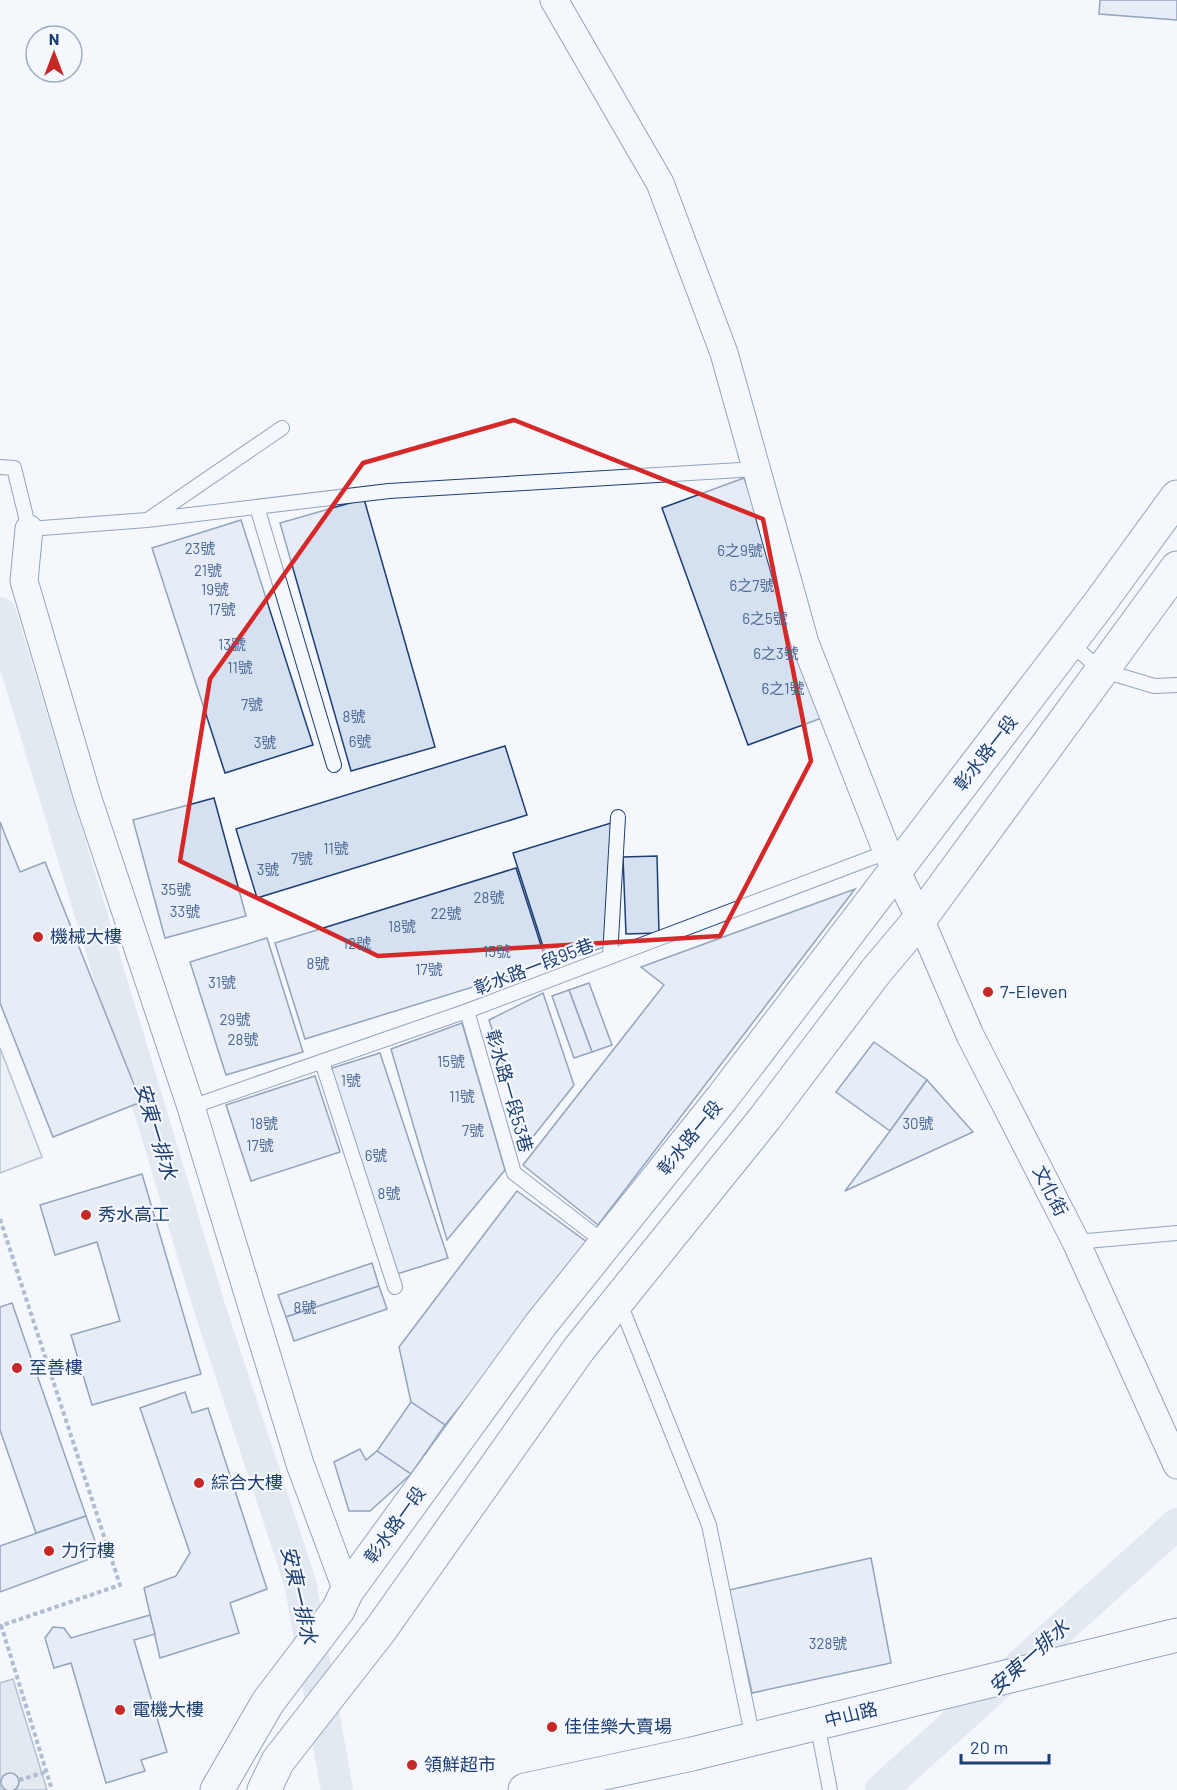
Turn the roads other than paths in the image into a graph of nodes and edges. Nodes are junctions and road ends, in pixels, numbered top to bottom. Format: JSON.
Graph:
{"nodes":[{"id":1,"x":554,"y":0,"type":"edge"},
{"id":2,"x":282,"y":428,"type":"dead end"},
{"id":3,"x":0,"y":467,"type":"edge"},
{"id":4,"x":757,"y":469,"type":"junction"},
{"id":5,"x":1177,"y":497,"type":"edge"},
{"id":6,"x":257,"y":507,"type":"junction"},
{"id":7,"x":147,"y":520,"type":"junction"},
{"id":8,"x":29,"y":529,"type":"junction"},
{"id":9,"x":1177,"y":568,"type":"edge"},
{"id":10,"x":1070,"y":643,"type":"junction"},
{"id":11,"x":1101,"y":670,"type":"junction"},
{"id":12,"x":1177,"y":685,"type":"edge"},
{"id":13,"x":334,"y":765,"type":"dead end"},
{"id":14,"x":618,"y":817,"type":"dead end"},
{"id":15,"x":892,"y":861,"type":"junction"},
{"id":16,"x":920,"y":919,"type":"junction"},
{"id":17,"x":610,"y":957,"type":"junction"},
{"id":18,"x":467,"y":1011,"type":"junction"},
{"id":19,"x":322,"y":1062,"type":"junction"},
{"id":20,"x":191,"y":1107,"type":"junction"},
{"id":21,"x":1177,"y":1233,"type":"edge"},
{"id":22,"x":1076,"y":1242,"type":"junction"},
{"id":23,"x":605,"y":1243,"type":"junction"},
{"id":24,"x":395,"y":1287,"type":"dead end"},
{"id":25,"x":618,"y":1299,"type":"junction"},
{"id":26,"x":1177,"y":1465,"type":"edge"},
{"id":27,"x":343,"y":1600,"type":"junction"},
{"id":28,"x":1177,"y":1635,"type":"edge"},
{"id":29,"x":817,"y":1723,"type":"junction"},
{"id":30,"x":753,"y":1739,"type":"junction"},
{"id":31,"x":218,"y":1790,"type":"edge"},
{"id":32,"x":264,"y":1790,"type":"edge"},
{"id":33,"x":525,"y":1790,"type":"edge"},
{"id":34,"x":830,"y":1790,"type":"edge"}],
"edges":[{"from":1,"to":4,"type":"street","name":"文化街"},
{"from":2,"to":7,"type":"lane"},
{"from":3,"to":8,"type":"lane"},
{"from":4,"to":6,"type":"lane"},
{"from":4,"to":15,"type":"street","name":"文化街"},
{"from":5,"to":10,"type":"main road","name":"彰水路一段"},
{"from":6,"to":7,"type":"lane"},
{"from":6,"to":13,"type":"lane"},
{"from":7,"to":8,"type":"lane"},
{"from":8,"to":20,"type":"street"},
{"from":9,"to":11,"type":"main road"},
{"from":10,"to":11,"type":"lane"},
{"from":10,"to":15,"type":"main road","name":"彰水路一段"},
{"from":11,"to":12,"type":"lane"},
{"from":11,"to":16,"type":"main road"},
{"from":14,"to":17,"type":"lane"},
{"from":15,"to":16,"type":"street","name":"文化街"},
{"from":15,"to":17,"type":"lane","name":"彰水路一段95巷"},
{"from":15,"to":23,"type":"main road","name":"彰水路一段"},
{"from":16,"to":22,"type":"street","name":"文化街"},
{"from":16,"to":25,"type":"main road"},
{"from":17,"to":18,"type":"lane","name":"彰水路一段95巷"},
{"from":18,"to":19,"type":"lane","name":"彰水路一段95巷"},
{"from":18,"to":23,"type":"lane","name":"彰水路一段53巷"},
{"from":19,"to":20,"type":"lane","name":"彰水路一段95巷"},
{"from":19,"to":24,"type":"lane"},
{"from":20,"to":27,"type":"street"},
{"from":21,"to":22,"type":"lane"},
{"from":22,"to":26,"type":"street","name":"文化街"},
{"from":23,"to":27,"type":"main road","name":"彰水路一段"},
{"from":25,"to":30,"type":"lane"},
{"from":25,"to":32,"type":"main road"},
{"from":27,"to":31,"type":"main road","name":"彰水路一段"},
{"from":28,"to":29,"type":"main road","name":"中山路"},
{"from":29,"to":30,"type":"main road","name":"中山路"},
{"from":29,"to":34,"type":"lane"},
{"from":30,"to":33,"type":"main road","name":"中山路"}]}
